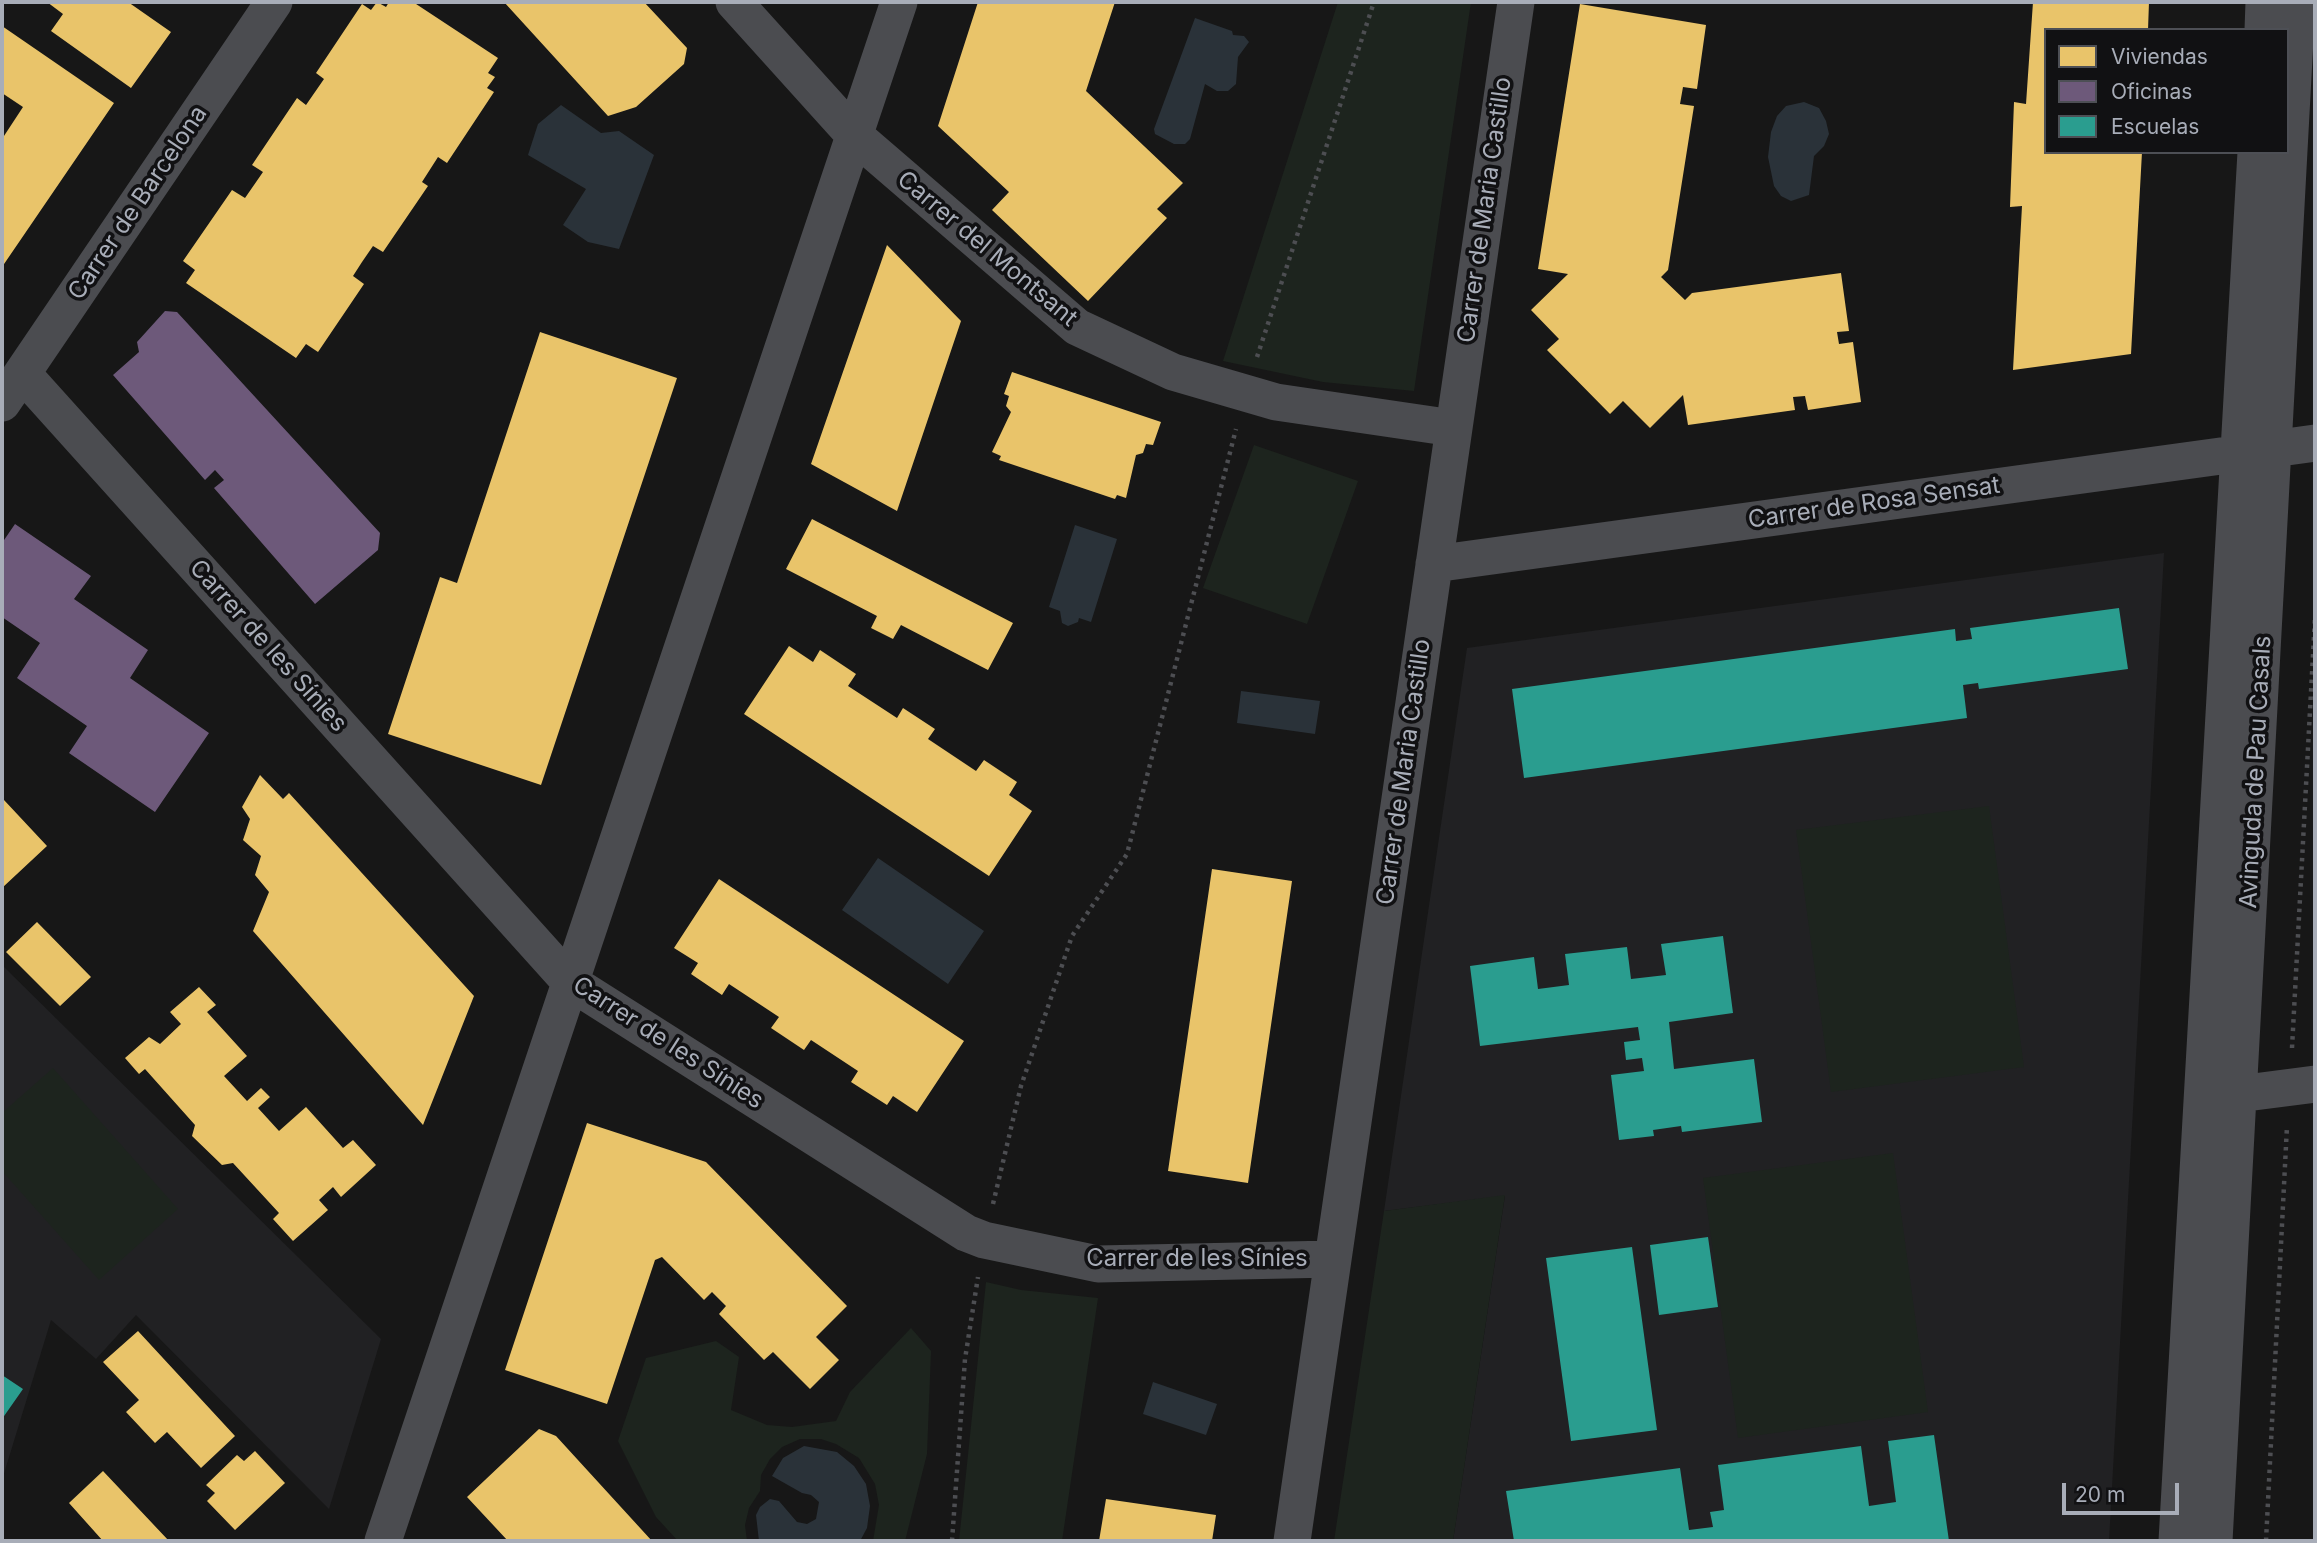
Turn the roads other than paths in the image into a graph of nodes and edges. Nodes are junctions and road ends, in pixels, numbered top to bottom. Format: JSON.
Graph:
{"nodes":[{"id":1,"x":274,"y":2,"type":"edge"},
{"id":2,"x":734,"y":2,"type":"edge"},
{"id":3,"x":899,"y":2,"type":"edge"},
{"id":4,"x":1516,"y":2,"type":"edge"},
{"id":5,"x":2264,"y":2,"type":"edge"},
{"id":6,"x":2297,"y":2,"type":"edge"},
{"id":7,"x":2263,"y":28,"type":"edge"},
{"id":8,"x":2289,"y":88,"type":"edge"},
{"id":9,"x":854,"y":135,"type":"junction"},
{"id":10,"x":2256,"y":154,"type":"edge"},
{"id":11,"x":2283,"y":154,"type":"edge"},
{"id":12,"x":23,"y":374,"type":"junction"},
{"id":13,"x":2,"y":403,"type":"edge"},
{"id":14,"x":1453,"y":428,"type":"junction"},
{"id":15,"x":2315,"y":443,"type":"edge"},
{"id":16,"x":2255,"y":451,"type":"junction"},
{"id":17,"x":1434,"y":564,"type":"junction"},
{"id":18,"x":570,"y":982,"type":"junction"},
{"id":19,"x":2315,"y":1084,"type":"edge"},
{"id":20,"x":2240,"y":1094,"type":"junction"},
{"id":21,"x":2204,"y":1099,"type":"junction"},
{"id":22,"x":1333,"y":1259,"type":"junction"},
{"id":23,"x":383,"y":1541,"type":"edge"},
{"id":24,"x":1292,"y":1541,"type":"edge"},
{"id":25,"x":2177,"y":1541,"type":"edge"},
{"id":26,"x":2214,"y":1541,"type":"edge"}],
"edges":[{"from":1,"to":12,"type":"street","name":"Carrer de Barcelona"},
{"from":2,"to":9,"type":"street","name":"Carrer del Montsant"},
{"from":3,"to":9,"type":"street"},
{"from":4,"to":14,"type":"street","name":"Carrer de Maria Castillo"},
{"from":5,"to":7,"type":"street"},
{"from":6,"to":8,"type":"street","name":"Avinguda de Pau Casals"},
{"from":9,"to":14,"type":"street","name":"Carrer del Montsant"},
{"from":9,"to":18,"type":"street"},
{"from":10,"to":16,"type":"street","name":"Avinguda de Pau Casals"},
{"from":11,"to":16,"type":"street","name":"Avinguda de Pau Casals"},
{"from":12,"to":13,"type":"street","name":"Carrer de Barcelona"},
{"from":12,"to":18,"type":"street","name":"Carrer de les Sínies"},
{"from":14,"to":17,"type":"street","name":"Carrer de Maria Castillo"},
{"from":15,"to":16,"type":"street","name":"Carrer de Rosa Sensat"},
{"from":16,"to":17,"type":"street","name":"Carrer de Rosa Sensat"},
{"from":16,"to":20,"type":"street","name":"Avinguda de Pau Casals"},
{"from":16,"to":21,"type":"street","name":"Avinguda de Pau Casals"},
{"from":17,"to":22,"type":"street","name":"Carrer de Maria Castillo"},
{"from":18,"to":22,"type":"street","name":"Carrer de les Sínies"},
{"from":18,"to":23,"type":"street"},
{"from":19,"to":20,"type":"street"},
{"from":20,"to":21,"type":"street"},
{"from":20,"to":26,"type":"street","name":"Avinguda de Pau Casals"},
{"from":21,"to":25,"type":"street","name":"Avinguda de Pau Casals"},
{"from":22,"to":24,"type":"street","name":"Carrer de Maria Castillo"}]}
